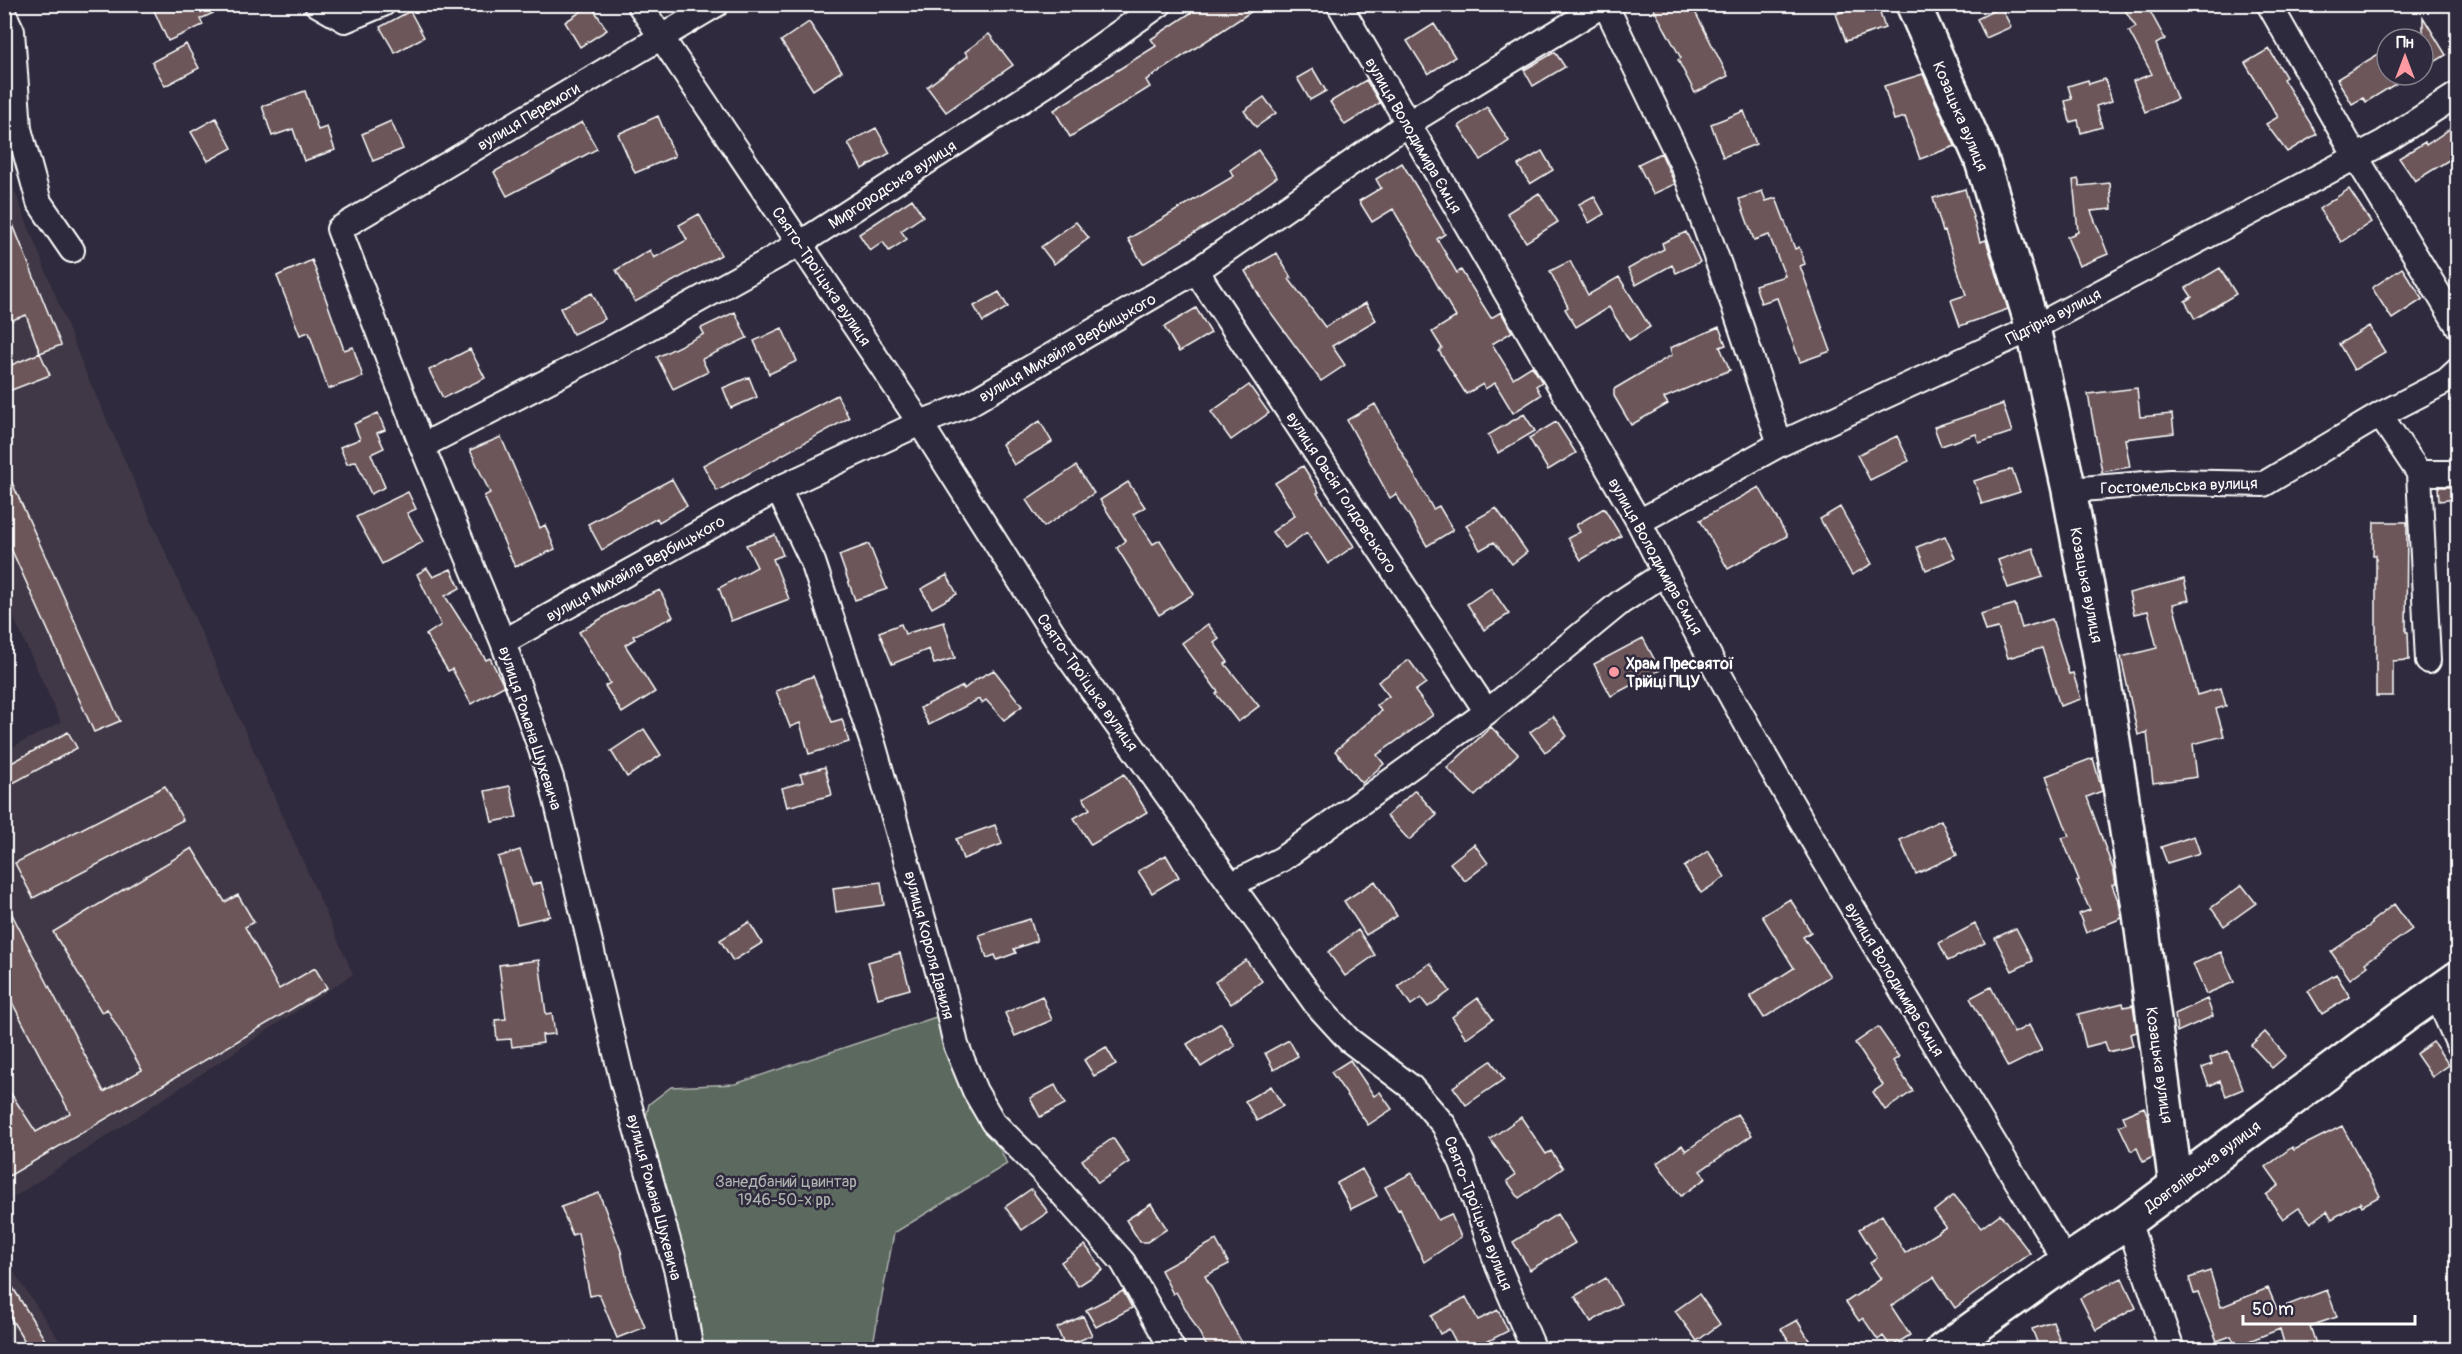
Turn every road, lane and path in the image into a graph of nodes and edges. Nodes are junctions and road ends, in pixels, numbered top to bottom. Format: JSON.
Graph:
{"nodes":[{"id":1,"x":317,"y":4,"type":"edge"},
{"id":2,"x":383,"y":4,"type":"edge"},
{"id":3,"x":639,"y":4,"type":"edge"},
{"id":4,"x":717,"y":4,"type":"edge"},
{"id":5,"x":1160,"y":4,"type":"edge"},
{"id":6,"x":1339,"y":4,"type":"edge"},
{"id":7,"x":1605,"y":4,"type":"edge"},
{"id":8,"x":1913,"y":4,"type":"edge"},
{"id":9,"x":2269,"y":4,"type":"edge"},
{"id":10,"x":4,"y":14,"type":"edge"},
{"id":11,"x":661,"y":36,"type":"junction"},
{"id":12,"x":2457,"y":94,"type":"edge"},
{"id":13,"x":1407,"y":124,"type":"junction"},
{"id":14,"x":2356,"y":157,"type":"junction"},
{"id":15,"x":339,"y":229,"type":"joint"},
{"id":16,"x":801,"y":243,"type":"junction"},
{"id":17,"x":72,"y":250,"type":"dead end"},
{"id":18,"x":1196,"y":271,"type":"junction"},
{"id":19,"x":2457,"y":326,"type":"edge"},
{"id":20,"x":2033,"y":328,"type":"junction"},
{"id":21,"x":2457,"y":370,"type":"edge"},
{"id":22,"x":2379,"y":415,"type":"junction"},
{"id":23,"x":920,"y":423,"type":"junction"},
{"id":24,"x":1780,"y":444,"type":"junction"},
{"id":25,"x":422,"y":446,"type":"junction"},
{"id":26,"x":2420,"y":473,"type":"junction"},
{"id":27,"x":2457,"y":473,"type":"edge"},
{"id":28,"x":778,"y":489,"type":"junction"},
{"id":29,"x":2069,"y":490,"type":"junction"},
{"id":30,"x":1639,"y":522,"type":"junction"},
{"id":31,"x":1665,"y":573,"type":"junction"},
{"id":32,"x":503,"y":642,"type":"junction"},
{"id":33,"x":2428,"y":661,"type":"dead end"},
{"id":34,"x":1487,"y":712,"type":"junction"},
{"id":35,"x":1231,"y":885,"type":"junction"},
{"id":36,"x":2447,"y":986,"type":"edge"},
{"id":37,"x":2457,"y":1043,"type":"edge"},
{"id":38,"x":2176,"y":1186,"type":"junction"},
{"id":39,"x":2128,"y":1221,"type":"junction"},
{"id":40,"x":2066,"y":1262,"type":"junction"},
{"id":41,"x":691,"y":1350,"type":"edge"},
{"id":42,"x":1173,"y":1350,"type":"edge"},
{"id":43,"x":1534,"y":1350,"type":"edge"},
{"id":44,"x":1943,"y":1350,"type":"edge"},
{"id":45,"x":2172,"y":1350,"type":"edge"}],
"edges":[{"from":1,"to":2,"type":"street"},
{"from":3,"to":11,"type":"street","name":"Свято-Троїцька вулиця"},
{"from":4,"to":11,"type":"street","name":"вулиця Перемоги"},
{"from":5,"to":16,"type":"street","name":"Миргородська вулиця"},
{"from":6,"to":13,"type":"street","name":"вулиця Володимира Ємця"},
{"from":7,"to":13,"type":"street","name":"вулиця Михайла Вербицького"},
{"from":7,"to":24,"type":"street"},
{"from":8,"to":20,"type":"street","name":"Козацька вулиця"},
{"from":9,"to":14,"type":"street"},
{"from":10,"to":17,"type":"street"},
{"from":11,"to":15,"type":"street","name":"вулиця Перемоги"},
{"from":11,"to":16,"type":"street","name":"Свято-Троїцька вулиця"},
{"from":12,"to":14,"type":"street","name":"Підгірна вулиця"},
{"from":13,"to":18,"type":"street","name":"вулиця Михайла Вербицького"},
{"from":13,"to":30,"type":"street","name":"вулиця Володимира Ємця"},
{"from":14,"to":19,"type":"street"},
{"from":14,"to":20,"type":"street","name":"Підгірна вулиця"},
{"from":15,"to":25,"type":"street","name":"вулиця Романа Шухевича"},
{"from":16,"to":23,"type":"street","name":"Свято-Троїцька вулиця"},
{"from":16,"to":25,"type":"street","name":"Миргородська вулиця"},
{"from":18,"to":23,"type":"street","name":"вулиця Михайла Вербицького"},
{"from":18,"to":34,"type":"street","name":"вулиця Овсія Голдовського"},
{"from":20,"to":24,"type":"street","name":"Підгірна вулиця"},
{"from":20,"to":29,"type":"street","name":"Козацька вулиця"},
{"from":21,"to":22,"type":"street","name":"Гостомельська вулиця"},
{"from":22,"to":26,"type":"street"},
{"from":22,"to":29,"type":"street","name":"Гостомельська вулиця"},
{"from":23,"to":28,"type":"street","name":"вулиця Михайла Вербицького"},
{"from":23,"to":35,"type":"street","name":"Свято-Троїцька вулиця"},
{"from":24,"to":30,"type":"street","name":"Підгірна вулиця"},
{"from":25,"to":32,"type":"street","name":"вулиця Романа Шухевича"},
{"from":26,"to":27,"type":"street"},
{"from":26,"to":33,"type":"street"},
{"from":28,"to":32,"type":"street","name":"вулиця Михайла Вербицького"},
{"from":28,"to":42,"type":"street","name":"вулиця Короля Даниля"},
{"from":29,"to":38,"type":"street","name":"Козацька вулиця"},
{"from":30,"to":31,"type":"street","name":"вулиця Володимира Ємця"},
{"from":31,"to":34,"type":"street"},
{"from":31,"to":40,"type":"street","name":"вулиця Володимира Ємця"},
{"from":32,"to":41,"type":"street","name":"вулиця Романа Шухевича"},
{"from":34,"to":35,"type":"street"},
{"from":35,"to":43,"type":"street","name":"Свято-Троїцька вулиця"},
{"from":36,"to":37,"type":"street"},
{"from":36,"to":38,"type":"street","name":"Довгалівська вулиця"},
{"from":38,"to":39,"type":"street","name":"Довгалівська вулиця"},
{"from":39,"to":40,"type":"street","name":"Довгалівська вулиця"},
{"from":39,"to":45,"type":"street"},
{"from":40,"to":44,"type":"street","name":"Довгалівська вулиця"}]}
